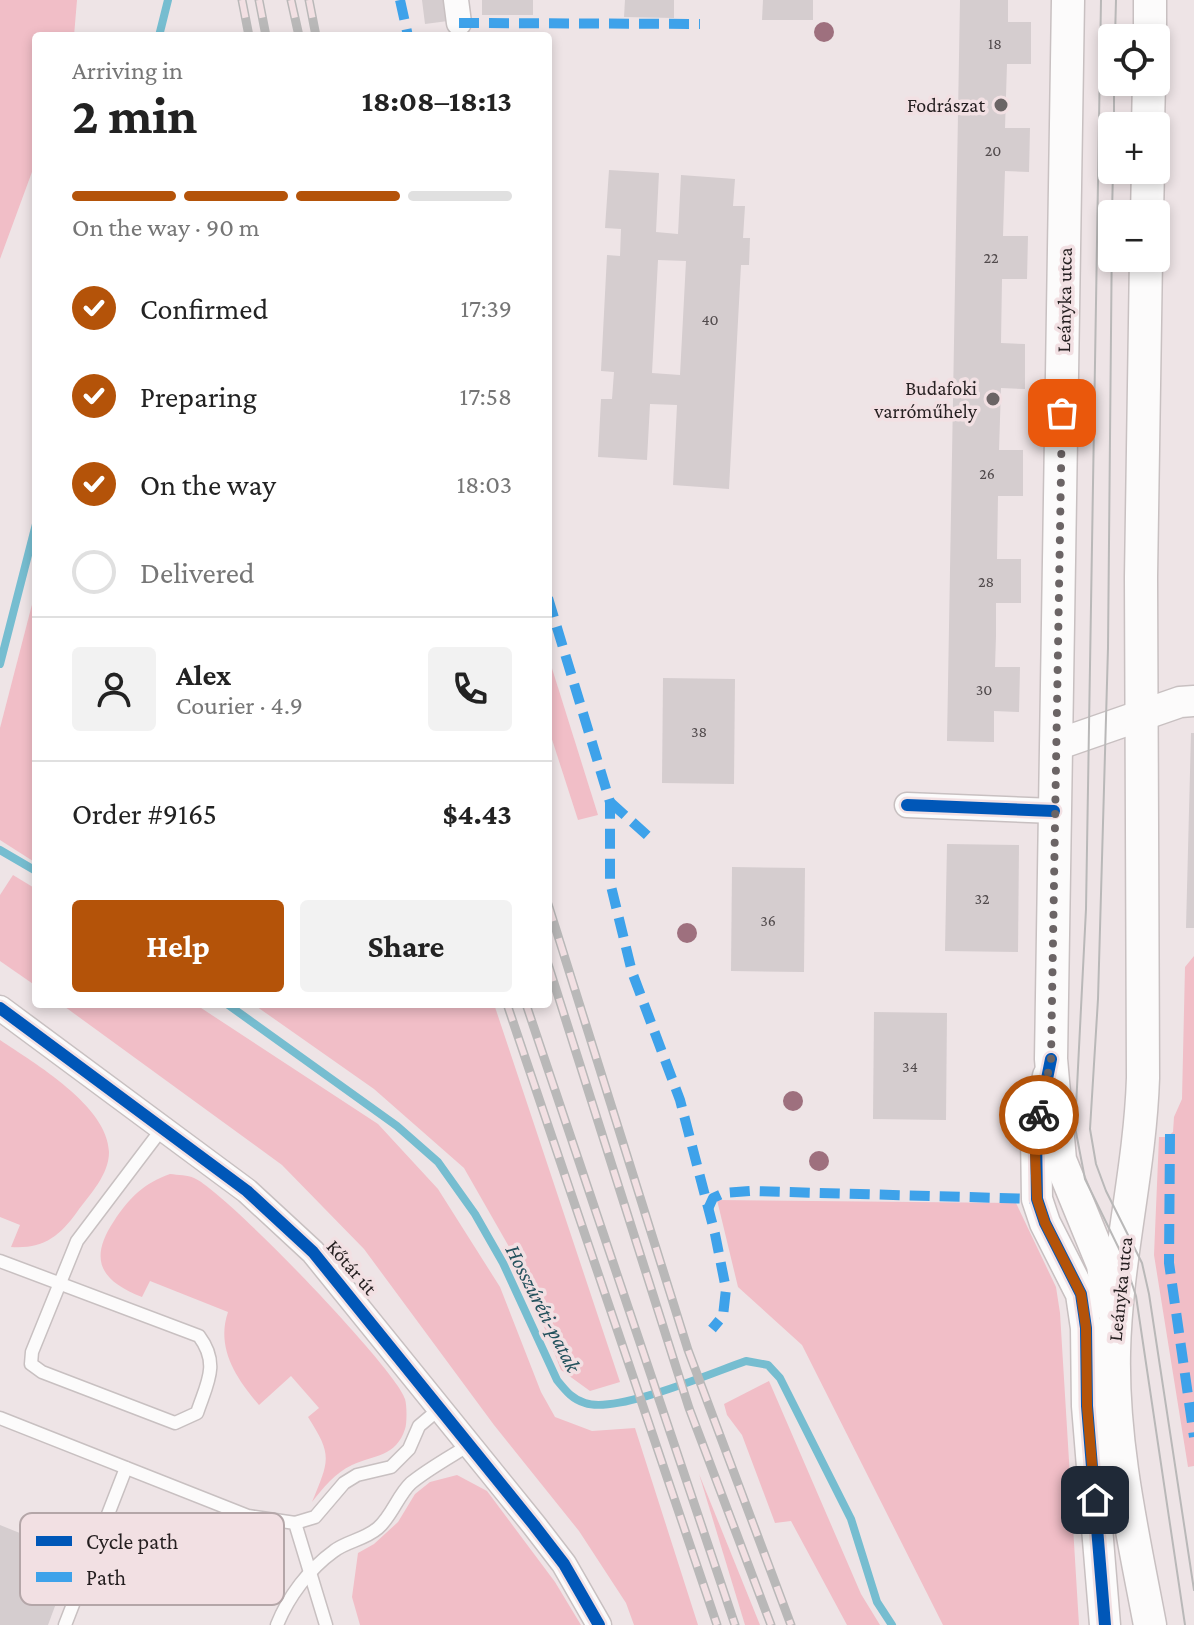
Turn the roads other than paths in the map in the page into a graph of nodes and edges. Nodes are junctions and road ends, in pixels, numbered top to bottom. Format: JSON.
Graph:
{"nodes":[{"id":1,"x":1068,"y":0,"type":"edge"},
{"id":2,"x":1150,"y":0,"type":"edge"},
{"id":3,"x":1150,"y":24,"type":"edge"},
{"id":4,"x":1146,"y":272,"type":"edge"},
{"id":5,"x":1194,"y":701,"type":"edge"},
{"id":6,"x":1141,"y":714,"type":"junction"},
{"id":7,"x":1056,"y":745,"type":"junction"},
{"id":8,"x":907,"y":805,"type":"dead end"},
{"id":9,"x":1054,"y":811,"type":"junction"},
{"id":10,"x":0,"y":1008,"type":"edge"},
{"id":11,"x":1051,"y":1059,"type":"junction"},
{"id":12,"x":164,"y":1126,"type":"junction"},
{"id":13,"x":0,"y":1261,"type":"edge"},
{"id":14,"x":59,"y":1282,"type":"junction"},
{"id":15,"x":1114,"y":1351,"type":"junction"},
{"id":16,"x":438,"y":1410,"type":"junction"},
{"id":17,"x":1,"y":1423,"type":"edge"},
{"id":18,"x":469,"y":1445,"type":"junction"},
{"id":19,"x":126,"y":1468,"type":"junction"},
{"id":20,"x":109,"y":1513,"type":"edge"},
{"id":21,"x":240,"y":1513,"type":"edge"},
{"id":22,"x":284,"y":1521,"type":"edge"},
{"id":23,"x":295,"y":1523,"type":"junction"},
{"id":24,"x":311,"y":1571,"type":"junction"},
{"id":25,"x":73,"y":1605,"type":"edge"},
{"id":26,"x":65,"y":1625,"type":"edge"},
{"id":27,"x":277,"y":1625,"type":"edge"},
{"id":28,"x":326,"y":1625,"type":"edge"},
{"id":29,"x":599,"y":1625,"type":"edge"},
{"id":30,"x":1105,"y":1625,"type":"edge"},
{"id":31,"x":1150,"y":1625,"type":"edge"}],
"edges":[{"from":1,"to":7,"type":"main road","name":"Leányka utca"},
{"from":2,"to":3,"type":"main road"},
{"from":4,"to":6,"type":"main road","name":"Leányka utca"},
{"from":5,"to":6,"type":"street"},
{"from":6,"to":7,"type":"street"},
{"from":6,"to":15,"type":"main road","name":"Leányka utca"},
{"from":7,"to":9,"type":"main road","name":"Leányka utca"},
{"from":8,"to":9,"type":"street"},
{"from":9,"to":11,"type":"main road","name":"Leányka utca"},
{"from":10,"to":12,"type":"street","name":"Kőtár út"},
{"from":11,"to":15,"type":"main road","name":"Leányka utca"},
{"from":11,"to":30,"type":"street"},
{"from":12,"to":14,"type":"lane"},
{"from":12,"to":16,"type":"street","name":"Kőtár út"},
{"from":13,"to":14,"type":"lane"},
{"from":14,"to":14,"type":"lane"},
{"from":15,"to":31,"type":"main road"},
{"from":16,"to":18,"type":"street","name":"Kőtár út"},
{"from":16,"to":23,"type":"lane"},
{"from":17,"to":19,"type":"lane"},
{"from":18,"to":24,"type":"lane"},
{"from":18,"to":29,"type":"street","name":"Kőtár út"},
{"from":19,"to":20,"type":"lane"},
{"from":19,"to":21,"type":"lane"},
{"from":22,"to":23,"type":"lane"},
{"from":23,"to":24,"type":"lane"},
{"from":24,"to":27,"type":"lane"},
{"from":24,"to":28,"type":"lane"},
{"from":25,"to":26,"type":"lane"}]}
